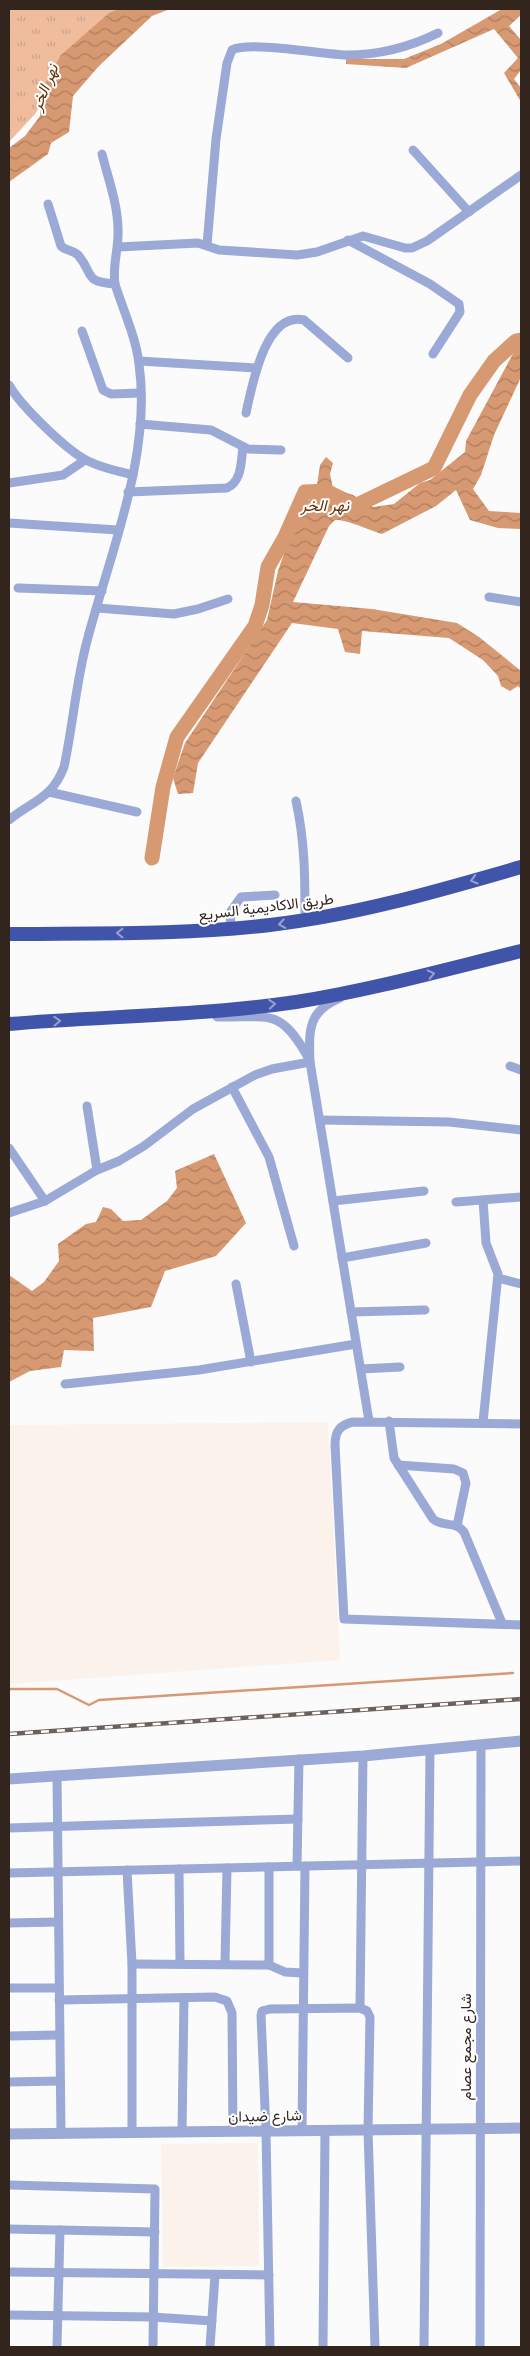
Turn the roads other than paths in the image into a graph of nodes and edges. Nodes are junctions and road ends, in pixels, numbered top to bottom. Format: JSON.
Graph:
{"nodes":[{"id":1,"x":438,"y":34,"type":"dead end"},
{"id":2,"x":413,"y":150,"type":"dead end"},
{"id":3,"x":102,"y":154,"type":"dead end"},
{"id":4,"x":521,"y":175,"type":"edge"},
{"id":5,"x":48,"y":204,"type":"dead end"},
{"id":6,"x":469,"y":212,"type":"junction"},
{"id":7,"x":348,"y":240,"type":"junction"},
{"id":8,"x":207,"y":245,"type":"junction"},
{"id":9,"x":118,"y":246,"type":"junction"},
{"id":10,"x":115,"y":284,"type":"junction"},
{"id":11,"x":82,"y":331,"type":"dead end"},
{"id":12,"x":433,"y":354,"type":"dead end"},
{"id":13,"x":348,"y":358,"type":"dead end"},
{"id":14,"x":139,"y":361,"type":"junction"},
{"id":15,"x":257,"y":368,"type":"junction"},
{"id":16,"x":9,"y":385,"type":"edge"},
{"id":17,"x":141,"y":393,"type":"junction"},
{"id":18,"x":246,"y":413,"type":"dead end"},
{"id":19,"x":140,"y":424,"type":"junction"},
{"id":20,"x":242,"y":447,"type":"junction"},
{"id":21,"x":281,"y":450,"type":"dead end"},
{"id":22,"x":85,"y":460,"type":"junction"},
{"id":23,"x":132,"y":475,"type":"junction"},
{"id":24,"x":9,"y":483,"type":"edge"},
{"id":25,"x":128,"y":492,"type":"junction"},
{"id":26,"x":9,"y":523,"type":"edge"},
{"id":27,"x":118,"y":530,"type":"junction"},
{"id":28,"x":18,"y":588,"type":"dead end"},
{"id":29,"x":102,"y":592,"type":"junction"},
{"id":30,"x":489,"y":597,"type":"dead end"},
{"id":31,"x":228,"y":599,"type":"dead end"},
{"id":32,"x":521,"y":602,"type":"edge"},
{"id":33,"x":97,"y":608,"type":"junction"},
{"id":34,"x":50,"y":792,"type":"junction"},
{"id":35,"x":296,"y":801,"type":"dead end"},
{"id":36,"x":137,"y":812,"type":"dead end"},
{"id":37,"x":9,"y":820,"type":"edge"},
{"id":38,"x":521,"y":867,"type":"edge"},
{"id":39,"x":275,"y":895,"type":"dead end"},
{"id":40,"x":305,"y":920,"type":"junction"},
{"id":41,"x":230,"y":929,"type":"junction"},
{"id":42,"x":9,"y":934,"type":"edge"},
{"id":43,"x":521,"y":951,"type":"edge"},
{"id":44,"x":379,"y":985,"type":"junction"},
{"id":45,"x":168,"y":1015,"type":"junction"},
{"id":46,"x":9,"y":1024,"type":"edge"},
{"id":47,"x":310,"y":1062,"type":"junction"},
{"id":48,"x":510,"y":1066,"type":"dead end"},
{"id":49,"x":521,"y":1070,"type":"edge"},
{"id":50,"x":232,"y":1086,"type":"junction"},
{"id":51,"x":87,"y":1106,"type":"dead end"},
{"id":52,"x":320,"y":1120,"type":"junction"},
{"id":53,"x":521,"y":1130,"type":"edge"},
{"id":54,"x":9,"y":1148,"type":"edge"},
{"id":55,"x":97,"y":1170,"type":"junction"},
{"id":56,"x":424,"y":1191,"type":"dead end"},
{"id":57,"x":521,"y":1197,"type":"edge"},
{"id":58,"x":483,"y":1200,"type":"junction"},
{"id":59,"x":45,"y":1201,"type":"junction"},
{"id":60,"x":333,"y":1201,"type":"junction"},
{"id":61,"x":456,"y":1202,"type":"dead end"},
{"id":62,"x":9,"y":1213,"type":"edge"},
{"id":63,"x":426,"y":1243,"type":"dead end"},
{"id":64,"x":294,"y":1246,"type":"dead end"},
{"id":65,"x":342,"y":1258,"type":"junction"},
{"id":66,"x":498,"y":1278,"type":"junction"},
{"id":67,"x":236,"y":1284,"type":"dead end"},
{"id":68,"x":521,"y":1284,"type":"edge"},
{"id":69,"x":425,"y":1310,"type":"dead end"},
{"id":70,"x":351,"y":1312,"type":"junction"},
{"id":71,"x":356,"y":1344,"type":"junction"},
{"id":72,"x":251,"y":1362,"type":"junction"},
{"id":73,"x":400,"y":1367,"type":"dead end"},
{"id":74,"x":361,"y":1369,"type":"junction"},
{"id":75,"x":65,"y":1384,"type":"dead end"},
{"id":76,"x":369,"y":1421,"type":"junction"},
{"id":77,"x":389,"y":1421,"type":"junction"},
{"id":78,"x":483,"y":1422,"type":"junction"},
{"id":79,"x":521,"y":1424,"type":"edge"},
{"id":80,"x":398,"y":1465,"type":"junction"},
{"id":81,"x":457,"y":1526,"type":"junction"},
{"id":82,"x":502,"y":1623,"type":"junction"},
{"id":83,"x":521,"y":1624,"type":"edge"},
{"id":84,"x":521,"y":1741,"type":"edge"},
{"id":85,"x":480,"y":1746,"type":"junction"},
{"id":86,"x":430,"y":1750,"type":"junction"},
{"id":87,"x":363,"y":1756,"type":"junction"},
{"id":88,"x":299,"y":1759,"type":"junction"},
{"id":89,"x":57,"y":1776,"type":"junction"},
{"id":90,"x":9,"y":1779,"type":"edge"},
{"id":91,"x":298,"y":1819,"type":"junction"},
{"id":92,"x":57,"y":1825,"type":"junction"},
{"id":93,"x":9,"y":1828,"type":"edge"},
{"id":94,"x":521,"y":1861,"type":"edge"},
{"id":95,"x":480,"y":1862,"type":"junction"},
{"id":96,"x":428,"y":1864,"type":"junction"},
{"id":97,"x":363,"y":1865,"type":"junction"},
{"id":98,"x":301,"y":1866,"type":"junction"},
{"id":99,"x":269,"y":1867,"type":"junction"},
{"id":100,"x":227,"y":1868,"type":"junction"},
{"id":101,"x":179,"y":1869,"type":"junction"},
{"id":102,"x":127,"y":1870,"type":"junction"},
{"id":103,"x":9,"y":1872,"type":"edge"},
{"id":104,"x":58,"y":1872,"type":"junction"},
{"id":105,"x":58,"y":1922,"type":"junction"},
{"id":106,"x":9,"y":1923,"type":"edge"},
{"id":107,"x":225,"y":1963,"type":"junction"},
{"id":108,"x":132,"y":1964,"type":"junction"},
{"id":109,"x":180,"y":1964,"type":"junction"},
{"id":110,"x":269,"y":1965,"type":"junction"},
{"id":111,"x":303,"y":1973,"type":"junction"},
{"id":112,"x":9,"y":1988,"type":"edge"},
{"id":113,"x":59,"y":1988,"type":"junction"},
{"id":114,"x":184,"y":1998,"type":"junction"},
{"id":115,"x":132,"y":1999,"type":"junction"},
{"id":116,"x":59,"y":2000,"type":"junction"},
{"id":117,"x":360,"y":2008,"type":"junction"},
{"id":118,"x":302,"y":2010,"type":"junction"},
{"id":119,"x":60,"y":2035,"type":"junction"},
{"id":120,"x":9,"y":2036,"type":"edge"},
{"id":121,"x":60,"y":2081,"type":"junction"},
{"id":122,"x":9,"y":2082,"type":"edge"},
{"id":123,"x":521,"y":2128,"type":"edge"},
{"id":124,"x":426,"y":2129,"type":"junction"},
{"id":125,"x":480,"y":2129,"type":"junction"},
{"id":126,"x":325,"y":2130,"type":"junction"},
{"id":127,"x":368,"y":2130,"type":"junction"},
{"id":128,"x":233,"y":2131,"type":"junction"},
{"id":129,"x":266,"y":2131,"type":"junction"},
{"id":130,"x":302,"y":2131,"type":"junction"},
{"id":131,"x":132,"y":2132,"type":"junction"},
{"id":132,"x":182,"y":2132,"type":"junction"},
{"id":133,"x":60,"y":2133,"type":"junction"},
{"id":134,"x":9,"y":2134,"type":"edge"},
{"id":135,"x":9,"y":2185,"type":"edge"},
{"id":136,"x":9,"y":2229,"type":"edge"},
{"id":137,"x":60,"y":2230,"type":"junction"},
{"id":138,"x":155,"y":2232,"type":"junction"},
{"id":139,"x":9,"y":2272,"type":"edge"},
{"id":140,"x":59,"y":2272,"type":"junction"},
{"id":141,"x":154,"y":2274,"type":"junction"},
{"id":142,"x":215,"y":2275,"type":"junction"},
{"id":143,"x":269,"y":2276,"type":"junction"},
{"id":144,"x":9,"y":2316,"type":"edge"},
{"id":145,"x":58,"y":2316,"type":"junction"},
{"id":146,"x":153,"y":2317,"type":"junction"},
{"id":147,"x":212,"y":2320,"type":"junction"},
{"id":148,"x":57,"y":2347,"type":"edge"},
{"id":149,"x":152,"y":2347,"type":"edge"},
{"id":150,"x":210,"y":2347,"type":"edge"},
{"id":151,"x":270,"y":2347,"type":"edge"},
{"id":152,"x":322,"y":2347,"type":"edge"},
{"id":153,"x":375,"y":2347,"type":"edge"},
{"id":154,"x":424,"y":2347,"type":"edge"},
{"id":155,"x":480,"y":2347,"type":"edge"}],
"edges":[{"from":1,"to":8,"type":"street"},
{"from":2,"to":6,"type":"street"},
{"from":3,"to":9,"type":"street"},
{"from":4,"to":6,"type":"street"},
{"from":5,"to":10,"type":"street"},
{"from":6,"to":7,"type":"street"},
{"from":7,"to":8,"type":"street"},
{"from":7,"to":12,"type":"street"},
{"from":8,"to":9,"type":"street"},
{"from":9,"to":10,"type":"street"},
{"from":10,"to":14,"type":"street"},
{"from":11,"to":17,"type":"street"},
{"from":13,"to":15,"type":"street"},
{"from":14,"to":15,"type":"street"},
{"from":14,"to":17,"type":"street"},
{"from":15,"to":18,"type":"street"},
{"from":16,"to":22,"type":"street"},
{"from":17,"to":19,"type":"street"},
{"from":19,"to":20,"type":"street"},
{"from":19,"to":23,"type":"street"},
{"from":20,"to":21,"type":"street"},
{"from":20,"to":25,"type":"street"},
{"from":22,"to":23,"type":"street"},
{"from":22,"to":24,"type":"street"},
{"from":23,"to":25,"type":"street"},
{"from":25,"to":27,"type":"street"},
{"from":26,"to":27,"type":"street"},
{"from":27,"to":29,"type":"street"},
{"from":28,"to":29,"type":"street"},
{"from":29,"to":33,"type":"street"},
{"from":30,"to":32,"type":"street"},
{"from":31,"to":33,"type":"street"},
{"from":33,"to":34,"type":"street"},
{"from":34,"to":36,"type":"street"},
{"from":34,"to":37,"type":"street"},
{"from":35,"to":40,"type":"street"},
{"from":38,"to":40,"type":"highway","name":"طريق الاكاديمية السريع","one_way":true},
{"from":39,"to":41,"type":"street"},
{"from":40,"to":41,"type":"highway","name":"طريق الاكاديمية السريع","one_way":true},
{"from":41,"to":42,"type":"highway","name":"طريق الاكاديمية السريع","one_way":true},
{"from":44,"to":43,"type":"highway","one_way":true},
{"from":45,"to":44,"type":"highway","one_way":true},
{"from":44,"to":47,"type":"street"},
{"from":46,"to":45,"type":"highway","one_way":true},
{"from":45,"to":47,"type":"street"},
{"from":47,"to":50,"type":"street"},
{"from":47,"to":52,"type":"street"},
{"from":48,"to":49,"type":"street"},
{"from":50,"to":55,"type":"street"},
{"from":50,"to":64,"type":"street"},
{"from":51,"to":55,"type":"street"},
{"from":52,"to":53,"type":"street"},
{"from":52,"to":60,"type":"street"},
{"from":54,"to":59,"type":"street"},
{"from":55,"to":59,"type":"street"},
{"from":56,"to":60,"type":"street"},
{"from":57,"to":58,"type":"street"},
{"from":58,"to":61,"type":"street"},
{"from":58,"to":66,"type":"street"},
{"from":59,"to":62,"type":"street"},
{"from":60,"to":65,"type":"street"},
{"from":63,"to":65,"type":"street"},
{"from":65,"to":70,"type":"street"},
{"from":66,"to":68,"type":"street"},
{"from":66,"to":78,"type":"street"},
{"from":67,"to":72,"type":"street"},
{"from":69,"to":70,"type":"street"},
{"from":70,"to":71,"type":"street"},
{"from":71,"to":72,"type":"street"},
{"from":71,"to":74,"type":"street"},
{"from":72,"to":75,"type":"street"},
{"from":73,"to":74,"type":"street"},
{"from":74,"to":76,"type":"street"},
{"from":76,"to":77,"type":"street"},
{"from":76,"to":82,"type":"street"},
{"from":77,"to":78,"type":"street"},
{"from":77,"to":80,"type":"street"},
{"from":78,"to":79,"type":"street"},
{"from":80,"to":81,"type":"street"},
{"from":80,"to":81,"type":"street"},
{"from":81,"to":82,"type":"street"},
{"from":82,"to":83,"type":"street"},
{"from":84,"to":85,"type":"street"},
{"from":85,"to":86,"type":"street"},
{"from":85,"to":95,"type":"street","name":"شارع مجمع عصام"},
{"from":86,"to":87,"type":"street"},
{"from":86,"to":96,"type":"street"},
{"from":87,"to":88,"type":"street"},
{"from":87,"to":97,"type":"street"},
{"from":88,"to":89,"type":"street"},
{"from":88,"to":91,"type":"street"},
{"from":89,"to":90,"type":"street"},
{"from":89,"to":92,"type":"street"},
{"from":91,"to":92,"type":"street"},
{"from":91,"to":98,"type":"street"},
{"from":92,"to":93,"type":"street"},
{"from":92,"to":104,"type":"street"},
{"from":94,"to":95,"type":"street"},
{"from":95,"to":96,"type":"street"},
{"from":95,"to":125,"type":"street","name":"شارع مجمع عصام"},
{"from":96,"to":97,"type":"street"},
{"from":96,"to":124,"type":"street"},
{"from":97,"to":98,"type":"street"},
{"from":97,"to":117,"type":"street"},
{"from":98,"to":99,"type":"street"},
{"from":98,"to":111,"type":"street"},
{"from":99,"to":100,"type":"street"},
{"from":99,"to":110,"type":"street"},
{"from":100,"to":101,"type":"street"},
{"from":100,"to":107,"type":"street"},
{"from":101,"to":102,"type":"street"},
{"from":101,"to":109,"type":"street"},
{"from":102,"to":104,"type":"street"},
{"from":102,"to":108,"type":"street"},
{"from":103,"to":104,"type":"street"},
{"from":104,"to":105,"type":"street"},
{"from":105,"to":106,"type":"street"},
{"from":105,"to":113,"type":"street"},
{"from":107,"to":109,"type":"street"},
{"from":107,"to":110,"type":"street"},
{"from":108,"to":109,"type":"street"},
{"from":108,"to":115,"type":"street"},
{"from":110,"to":111,"type":"street"},
{"from":111,"to":118,"type":"street"},
{"from":112,"to":113,"type":"street"},
{"from":113,"to":116,"type":"street"},
{"from":114,"to":115,"type":"street"},
{"from":114,"to":128,"type":"street"},
{"from":114,"to":132,"type":"street"},
{"from":115,"to":116,"type":"street"},
{"from":115,"to":131,"type":"street"},
{"from":116,"to":119,"type":"street"},
{"from":117,"to":118,"type":"street"},
{"from":117,"to":127,"type":"street"},
{"from":118,"to":129,"type":"street"},
{"from":118,"to":130,"type":"street"},
{"from":119,"to":120,"type":"street"},
{"from":119,"to":121,"type":"street"},
{"from":121,"to":122,"type":"street"},
{"from":121,"to":133,"type":"street"},
{"from":123,"to":125,"type":"street","name":"شارع ضيدان"},
{"from":124,"to":125,"type":"street","name":"شارع ضيدان"},
{"from":124,"to":127,"type":"street","name":"شارع ضيدان"},
{"from":124,"to":154,"type":"street"},
{"from":125,"to":155,"type":"street","name":"شارع مجمع عصام"},
{"from":126,"to":127,"type":"street","name":"شارع ضيدان"},
{"from":126,"to":130,"type":"street","name":"شارع ضيدان"},
{"from":126,"to":152,"type":"street"},
{"from":127,"to":153,"type":"street"},
{"from":128,"to":129,"type":"street","name":"شارع ضيدان"},
{"from":128,"to":132,"type":"street","name":"شارع ضيدان"},
{"from":129,"to":130,"type":"street","name":"شارع ضيدان"},
{"from":129,"to":143,"type":"street"},
{"from":131,"to":132,"type":"street","name":"شارع ضيدان"},
{"from":131,"to":133,"type":"street","name":"شارع ضيدان"},
{"from":133,"to":134,"type":"street","name":"شارع ضيدان"},
{"from":135,"to":138,"type":"street"},
{"from":136,"to":137,"type":"street"},
{"from":137,"to":138,"type":"street"},
{"from":137,"to":140,"type":"street"},
{"from":138,"to":141,"type":"street"},
{"from":139,"to":140,"type":"street"},
{"from":140,"to":141,"type":"street"},
{"from":140,"to":145,"type":"street"},
{"from":141,"to":142,"type":"street"},
{"from":141,"to":146,"type":"street"},
{"from":142,"to":143,"type":"street"},
{"from":142,"to":147,"type":"street"},
{"from":143,"to":151,"type":"street"},
{"from":144,"to":145,"type":"street"},
{"from":145,"to":146,"type":"street"},
{"from":145,"to":148,"type":"street"},
{"from":146,"to":147,"type":"street"},
{"from":146,"to":149,"type":"street"},
{"from":147,"to":150,"type":"street"}]}
